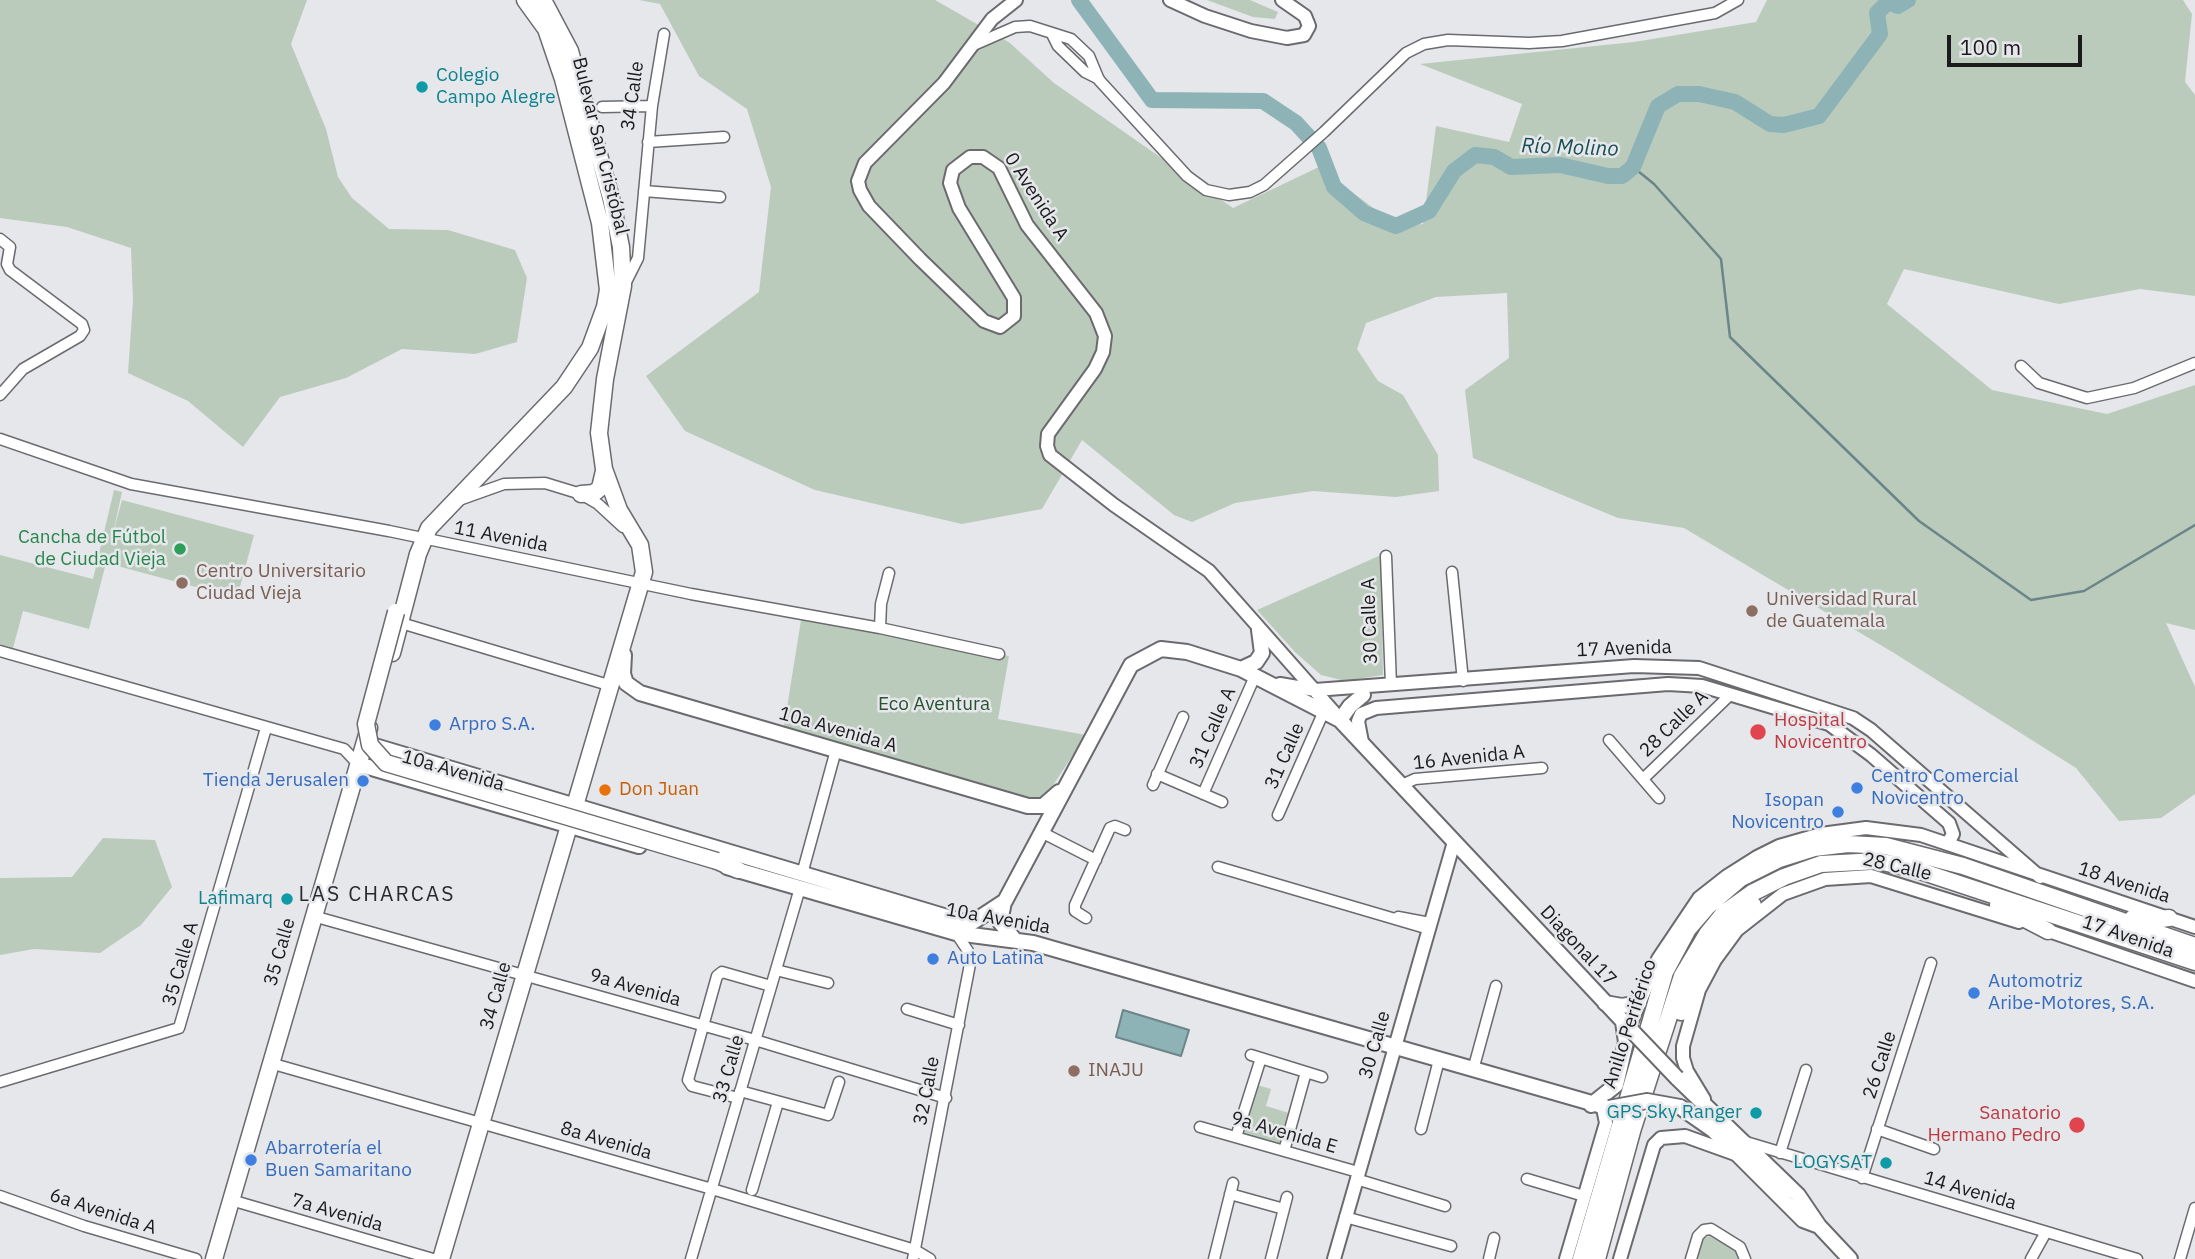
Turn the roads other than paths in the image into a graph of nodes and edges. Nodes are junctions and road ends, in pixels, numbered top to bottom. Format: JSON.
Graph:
{"nodes":[{"id":1,"x":525,"y":0,"type":"edge"},
{"id":2,"x":543,"y":0,"type":"edge"},
{"id":3,"x":1016,"y":0,"type":"edge"},
{"id":4,"x":1170,"y":0,"type":"edge"},
{"id":5,"x":1282,"y":0,"type":"edge"},
{"id":6,"x":1738,"y":0,"type":"edge"},
{"id":7,"x":664,"y":34,"type":"dead end"},
{"id":8,"x":976,"y":44,"type":"junction"},
{"id":9,"x":652,"y":106,"type":"junction"},
{"id":10,"x":602,"y":107,"type":"dead end"},
{"id":11,"x":724,"y":137,"type":"dead end"},
{"id":12,"x":648,"y":142,"type":"junction"},
{"id":13,"x":644,"y":191,"type":"junction"},
{"id":14,"x":720,"y":197,"type":"dead end"},
{"id":15,"x":0,"y":239,"type":"edge"},
{"id":16,"x":623,"y":286,"type":"junction"},
{"id":17,"x":2195,"y":363,"type":"edge"},
{"id":18,"x":2021,"y":366,"type":"dead end"},
{"id":19,"x":0,"y":395,"type":"edge"},
{"id":20,"x":0,"y":439,"type":"edge"},
{"id":21,"x":604,"y":469,"type":"junction"},
{"id":22,"x":581,"y":494,"type":"junction"},
{"id":23,"x":448,"y":506,"type":"junction"},
{"id":24,"x":424,"y":537,"type":"junction"},
{"id":25,"x":640,"y":545,"type":"junction"},
{"id":26,"x":1386,"y":556,"type":"dead end"},
{"id":27,"x":1452,"y":572,"type":"dead end"},
{"id":28,"x":889,"y":573,"type":"dead end"},
{"id":29,"x":641,"y":583,"type":"junction"},
{"id":30,"x":635,"y":606,"type":"junction"},
{"id":31,"x":398,"y":618,"type":"junction"},
{"id":32,"x":880,"y":628,"type":"junction"},
{"id":33,"x":1259,"y":630,"type":"junction"},
{"id":34,"x":626,"y":639,"type":"junction"},
{"id":35,"x":0,"y":651,"type":"edge"},
{"id":36,"x":999,"y":654,"type":"dead end"},
{"id":37,"x":1594,"y":668,"type":"junction"},
{"id":38,"x":1253,"y":675,"type":"junction"},
{"id":39,"x":1463,"y":681,"type":"junction"},
{"id":40,"x":605,"y":684,"type":"junction"},
{"id":41,"x":1391,"y":685,"type":"junction"},
{"id":42,"x":1315,"y":690,"type":"junction"},
{"id":43,"x":1370,"y":691,"type":"junction"},
{"id":44,"x":1596,"y":691,"type":"junction"},
{"id":45,"x":1730,"y":695,"type":"junction"},
{"id":46,"x":1376,"y":708,"type":"junction"},
{"id":47,"x":1324,"y":711,"type":"junction"},
{"id":48,"x":1183,"y":717,"type":"dead end"},
{"id":49,"x":1340,"y":720,"type":"junction"},
{"id":50,"x":266,"y":728,"type":"junction"},
{"id":51,"x":1609,"y":740,"type":"dead end"},
{"id":52,"x":1362,"y":742,"type":"junction"},
{"id":53,"x":365,"y":743,"type":"junction"},
{"id":54,"x":591,"y":745,"type":"junction"},
{"id":55,"x":344,"y":749,"type":"junction"},
{"id":56,"x":836,"y":750,"type":"junction"},
{"id":57,"x":358,"y":764,"type":"junction"},
{"id":58,"x":1542,"y":768,"type":"dead end"},
{"id":59,"x":1073,"y":774,"type":"junction"},
{"id":60,"x":1157,"y":774,"type":"junction"},
{"id":61,"x":1643,"y":779,"type":"junction"},
{"id":62,"x":1153,"y":785,"type":"dead end"},
{"id":63,"x":1402,"y":785,"type":"junction"},
{"id":64,"x":1203,"y":794,"type":"junction"},
{"id":65,"x":1659,"y":798,"type":"dead end"},
{"id":66,"x":1950,"y":799,"type":"junction"},
{"id":67,"x":1222,"y":802,"type":"dead end"},
{"id":68,"x":574,"y":804,"type":"junction"},
{"id":69,"x":601,"y":811,"type":"junction"},
{"id":70,"x":1940,"y":814,"type":"junction"},
{"id":71,"x":1278,"y":815,"type":"dead end"},
{"id":72,"x":568,"y":825,"type":"junction"},
{"id":73,"x":1125,"y":830,"type":"dead end"},
{"id":74,"x":1043,"y":833,"type":"junction"},
{"id":75,"x":595,"y":834,"type":"junction"},
{"id":76,"x":1454,"y":842,"type":"junction"},
{"id":77,"x":1948,"y":843,"type":"junction"},
{"id":78,"x":1096,"y":860,"type":"junction"},
{"id":79,"x":1821,"y":864,"type":"junction"},
{"id":80,"x":1218,"y":867,"type":"dead end"},
{"id":81,"x":738,"y":870,"type":"junction"},
{"id":82,"x":2040,"y":877,"type":"junction"},
{"id":83,"x":1949,"y":880,"type":"junction"},
{"id":84,"x":801,"y":881,"type":"junction"},
{"id":85,"x":1004,"y":901,"type":"junction"},
{"id":86,"x":2101,"y":914,"type":"junction"},
{"id":87,"x":313,"y":916,"type":"junction"},
{"id":88,"x":1086,"y":918,"type":"dead end"},
{"id":89,"x":2169,"y":918,"type":"junction"},
{"id":90,"x":1430,"y":926,"type":"junction"},
{"id":91,"x":2195,"y":927,"type":"edge"},
{"id":92,"x":2048,"y":931,"type":"junction"},
{"id":93,"x":956,"y":933,"type":"junction"},
{"id":94,"x":1014,"y":939,"type":"junction"},
{"id":95,"x":2195,"y":946,"type":"edge"},
{"id":96,"x":2195,"y":962,"type":"edge"},
{"id":97,"x":1931,"y":963,"type":"dead end"},
{"id":98,"x":776,"y":970,"type":"junction"},
{"id":99,"x":525,"y":974,"type":"junction"},
{"id":100,"x":2195,"y":981,"type":"edge"},
{"id":101,"x":828,"y":983,"type":"dead end"},
{"id":102,"x":771,"y":986,"type":"junction"},
{"id":103,"x":1496,"y":986,"type":"dead end"},
{"id":104,"x":1605,"y":1003,"type":"junction"},
{"id":105,"x":1639,"y":1003,"type":"junction"},
{"id":106,"x":906,"y":1009,"type":"dead end"},
{"id":107,"x":959,"y":1025,"type":"junction"},
{"id":108,"x":704,"y":1027,"type":"junction"},
{"id":109,"x":1628,"y":1027,"type":"junction"},
{"id":110,"x":755,"y":1040,"type":"junction"},
{"id":111,"x":1394,"y":1047,"type":"junction"},
{"id":112,"x":1438,"y":1060,"type":"junction"},
{"id":113,"x":270,"y":1063,"type":"junction"},
{"id":114,"x":1473,"y":1070,"type":"junction"},
{"id":115,"x":1806,"y":1070,"type":"dead end"},
{"id":116,"x":1306,"y":1072,"type":"junction"},
{"id":117,"x":1322,"y":1077,"type":"dead end"},
{"id":118,"x":0,"y":1082,"type":"edge"},
{"id":119,"x":839,"y":1082,"type":"dead end"},
{"id":120,"x":739,"y":1094,"type":"junction"},
{"id":121,"x":946,"y":1098,"type":"junction"},
{"id":122,"x":1647,"y":1101,"type":"junction"},
{"id":123,"x":778,"y":1102,"type":"junction"},
{"id":124,"x":1601,"y":1107,"type":"junction"},
{"id":125,"x":1711,"y":1108,"type":"junction"},
{"id":126,"x":480,"y":1125,"type":"junction"},
{"id":127,"x":1200,"y":1127,"type":"dead end"},
{"id":128,"x":1421,"y":1129,"type":"dead end"},
{"id":129,"x":1877,"y":1129,"type":"junction"},
{"id":130,"x":1236,"y":1137,"type":"junction"},
{"id":131,"x":1743,"y":1149,"type":"junction"},
{"id":132,"x":1934,"y":1149,"type":"dead end"},
{"id":133,"x":1284,"y":1151,"type":"junction"},
{"id":134,"x":1780,"y":1153,"type":"junction"},
{"id":135,"x":1792,"y":1158,"type":"junction"},
{"id":136,"x":1774,"y":1171,"type":"junction"},
{"id":137,"x":1357,"y":1176,"type":"junction"},
{"id":138,"x":1862,"y":1178,"type":"junction"},
{"id":139,"x":1527,"y":1179,"type":"dead end"},
{"id":140,"x":712,"y":1189,"type":"junction"},
{"id":141,"x":752,"y":1189,"type":"dead end"},
{"id":142,"x":0,"y":1196,"type":"edge"},
{"id":143,"x":1584,"y":1196,"type":"junction"},
{"id":144,"x":1287,"y":1197,"type":"dead end"},
{"id":145,"x":231,"y":1200,"type":"junction"},
{"id":146,"x":1445,"y":1206,"type":"dead end"},
{"id":147,"x":2195,"y":1208,"type":"edge"},
{"id":148,"x":1284,"y":1209,"type":"junction"},
{"id":149,"x":1345,"y":1217,"type":"junction"},
{"id":150,"x":1819,"y":1226,"type":"junction"},
{"id":151,"x":2046,"y":1232,"type":"junction"},
{"id":152,"x":1494,"y":1238,"type":"dead end"},
{"id":153,"x":1451,"y":1246,"type":"dead end"},
{"id":154,"x":914,"y":1255,"type":"edge"},
{"id":155,"x":196,"y":1259,"type":"edge"},
{"id":156,"x":214,"y":1259,"type":"edge"},
{"id":157,"x":433,"y":1259,"type":"edge"},
{"id":158,"x":441,"y":1259,"type":"edge"},
{"id":159,"x":691,"y":1259,"type":"edge"},
{"id":160,"x":930,"y":1259,"type":"edge"},
{"id":161,"x":1214,"y":1259,"type":"edge"},
{"id":162,"x":1271,"y":1259,"type":"edge"},
{"id":163,"x":1334,"y":1259,"type":"edge"},
{"id":164,"x":1489,"y":1259,"type":"edge"},
{"id":165,"x":1566,"y":1259,"type":"edge"},
{"id":166,"x":1581,"y":1259,"type":"edge"},
{"id":167,"x":1597,"y":1259,"type":"edge"},
{"id":168,"x":1620,"y":1259,"type":"edge"},
{"id":169,"x":1691,"y":1259,"type":"edge"},
{"id":170,"x":1745,"y":1259,"type":"edge"},
{"id":171,"x":1850,"y":1259,"type":"edge"},
{"id":172,"x":2031,"y":1259,"type":"edge"},
{"id":173,"x":2137,"y":1259,"type":"edge"},
{"id":174,"x":2180,"y":1259,"type":"edge"}],
"edges":[{"from":1,"to":23,"type":"main road","name":"Bulevar San Cristóbal"},
{"from":2,"to":16,"type":"main road","name":"Bulevar San Cristóbal"},
{"from":3,"to":8,"type":"street","name":"0 Avenida A"},
{"from":4,"to":5,"type":"street"},
{"from":6,"to":8,"type":"street"},
{"from":7,"to":9,"type":"street","name":"34 Calle"},
{"from":8,"to":33,"type":"street","name":"0 Avenida A"},
{"from":9,"to":10,"type":"street"},
{"from":9,"to":12,"type":"street","name":"34 Calle"},
{"from":11,"to":12,"type":"street"},
{"from":12,"to":13,"type":"street","name":"34 Calle"},
{"from":13,"to":14,"type":"street"},
{"from":13,"to":16,"type":"street","name":"34 Calle"},
{"from":15,"to":19,"type":"street"},
{"from":16,"to":21,"type":"main road","name":"Bulevar San Cristóbal"},
{"from":17,"to":18,"type":"street"},
{"from":20,"to":24,"type":"street","name":"11 Avenida"},
{"from":21,"to":22,"type":"main road"},
{"from":21,"to":25,"type":"main road","name":"Bulevar San Cristóbal"},
{"from":22,"to":23,"type":"street"},
{"from":22,"to":25,"type":"street"},
{"from":23,"to":24,"type":"main road","name":"Bulevar San Cristóbal"},
{"from":24,"to":29,"type":"street","name":"11 Avenida"},
{"from":24,"to":31,"type":"main road"},
{"from":25,"to":29,"type":"main road","name":"Bulevar San Cristóbal"},
{"from":26,"to":41,"type":"street","name":"30 Calle A"},
{"from":27,"to":39,"type":"street"},
{"from":28,"to":32,"type":"street"},
{"from":29,"to":30,"type":"main road","name":"34 Calle"},
{"from":29,"to":32,"type":"street","name":"11 Avenida"},
{"from":30,"to":34,"type":"main road","name":"34 Calle"},
{"from":30,"to":40,"type":"main road","name":"34 Calle"},
{"from":31,"to":40,"type":"street"},
{"from":31,"to":53,"type":"main road","name":"35 Calle"},
{"from":31,"to":81,"type":"main road","bridge":true},
{"from":32,"to":36,"type":"street","name":"11 Avenida"},
{"from":33,"to":38,"type":"main road"},
{"from":33,"to":42,"type":"street","name":"0 Avenida A"},
{"from":34,"to":54,"type":"main road","name":"34 Calle"},
{"from":34,"to":56,"type":"main road","name":"10a Avenida A"},
{"from":35,"to":50,"type":"street"},
{"from":37,"to":39,"type":"street","name":"17 Avenida"},
{"from":37,"to":44,"type":"street"},
{"from":37,"to":66,"type":"street","name":"17 Avenida"},
{"from":38,"to":42,"type":"street","name":"17 Avenida"},
{"from":38,"to":47,"type":"main road","name":"Diagonal 17"},
{"from":38,"to":59,"type":"main road","name":"17 Avenida"},
{"from":38,"to":64,"type":"street","name":"31 Calle A"},
{"from":39,"to":41,"type":"street","name":"17 Avenida"},
{"from":40,"to":54,"type":"main road","name":"34 Calle"},
{"from":41,"to":43,"type":"street","name":"17 Avenida"},
{"from":42,"to":43,"type":"street","name":"17 Avenida"},
{"from":42,"to":49,"type":"street","name":"Diagonal 17"},
{"from":43,"to":46,"type":"street"},
{"from":43,"to":49,"type":"main road"},
{"from":44,"to":45,"type":"street","name":"17 Avenida"},
{"from":44,"to":46,"type":"street","name":"17 Avenida"},
{"from":45,"to":61,"type":"street","name":"28 Calle A"},
{"from":45,"to":70,"type":"street","name":"17 Avenida"},
{"from":46,"to":52,"type":"street"},
{"from":47,"to":49,"type":"main road","name":"Diagonal 17"},
{"from":47,"to":71,"type":"street","name":"31 Calle"},
{"from":48,"to":60,"type":"street"},
{"from":49,"to":52,"type":"main road","name":"Diagonal 17"},
{"from":50,"to":55,"type":"street"},
{"from":50,"to":118,"type":"street","name":"35 Calle A"},
{"from":51,"to":61,"type":"street"},
{"from":52,"to":63,"type":"main road","name":"Diagonal 17"},
{"from":53,"to":55,"type":"street"},
{"from":53,"to":57,"type":"main road","name":"35 Calle"},
{"from":53,"to":68,"type":"main road","name":"10a Avenida"},
{"from":54,"to":68,"type":"main road","name":"34 Calle"},
{"from":55,"to":57,"type":"street"},
{"from":56,"to":59,"type":"main road","name":"10a Avenida A"},
{"from":56,"to":84,"type":"street","name":"33 Calle"},
{"from":57,"to":72,"type":"main road","name":"10a Avenida"},
{"from":57,"to":87,"type":"main road","name":"35 Calle"},
{"from":58,"to":63,"type":"street","name":"16 Avenida A"},
{"from":59,"to":74,"type":"main road"},
{"from":60,"to":62,"type":"street"},
{"from":60,"to":64,"type":"street"},
{"from":61,"to":65,"type":"street"},
{"from":63,"to":76,"type":"main road","name":"Diagonal 17"},
{"from":64,"to":67,"type":"street"},
{"from":66,"to":70,"type":"street"},
{"from":66,"to":82,"type":"street","name":"17 Avenida"},
{"from":68,"to":69,"type":"main road","name":"10a Avenida"},
{"from":68,"to":72,"type":"main road","name":"34 Calle"},
{"from":69,"to":75,"type":"main road"},
{"from":69,"to":84,"type":"main road","name":"10a Avenida"},
{"from":70,"to":77,"type":"street"},
{"from":72,"to":75,"type":"main road","name":"10a Avenida"},
{"from":72,"to":99,"type":"main road","name":"34 Calle"},
{"from":73,"to":78,"type":"street"},
{"from":74,"to":78,"type":"street"},
{"from":74,"to":85,"type":"main road"},
{"from":75,"to":81,"type":"main road","name":"10a Avenida"},
{"from":76,"to":90,"type":"street","name":"30 Calle"},
{"from":76,"to":104,"type":"main road","name":"Diagonal 17"},
{"from":77,"to":82,"type":"street","name":"Anillo Periférico"},
{"from":77,"to":105,"type":"street","name":"Anillo Periférico"},
{"from":78,"to":88,"type":"street"},
{"from":79,"to":83,"type":"main road","name":"Anillo Periférico"},
{"from":79,"to":122,"type":"main road"},
{"from":79,"to":167,"type":"main road","name":"Anillo Periférico"},
{"from":80,"to":90,"type":"street"},
{"from":81,"to":84,"type":"main road","name":"10a Avenida"},
{"from":82,"to":89,"type":"street","name":"18 Avenida"},
{"from":83,"to":92,"type":"main road"},
{"from":83,"to":96,"type":"main road","name":"Anillo Periférico"},
{"from":84,"to":85,"type":"main road","name":"10a Avenida"},
{"from":84,"to":93,"type":"main road","name":"10a Avenida"},
{"from":84,"to":98,"type":"street","name":"33 Calle"},
{"from":85,"to":94,"type":"main road"},
{"from":86,"to":89,"type":"main road"},
{"from":86,"to":95,"type":"main road","name":"Anillo Periférico"},
{"from":86,"to":166,"type":"main road","name":"Anillo Periférico"},
{"from":87,"to":99,"type":"street","name":"9a Avenida"},
{"from":87,"to":113,"type":"main road","name":"35 Calle"},
{"from":89,"to":91,"type":"street","name":"18 Avenida"},
{"from":90,"to":111,"type":"street","name":"30 Calle"},
{"from":92,"to":100,"type":"street","name":"17 Avenida"},
{"from":92,"to":125,"type":"street","name":"28 Calle"},
{"from":93,"to":94,"type":"main road","name":"10a Avenida"},
{"from":93,"to":107,"type":"street","name":"32 Calle"},
{"from":94,"to":111,"type":"main road","name":"10a Avenida"},
{"from":97,"to":129,"type":"street","name":"26 Calle"},
{"from":98,"to":101,"type":"street"},
{"from":98,"to":102,"type":"street","name":"33 Calle"},
{"from":99,"to":108,"type":"street","name":"9a Avenida"},
{"from":99,"to":126,"type":"main road","name":"34 Calle"},
{"from":102,"to":108,"type":"street"},
{"from":102,"to":110,"type":"street","name":"33 Calle"},
{"from":103,"to":114,"type":"street"},
{"from":104,"to":105,"type":"main road"},
{"from":104,"to":109,"type":"main road","name":"Diagonal 17"},
{"from":105,"to":109,"type":"street","name":"Anillo Periférico"},
{"from":106,"to":107,"type":"street"},
{"from":107,"to":121,"type":"street","name":"32 Calle"},
{"from":108,"to":110,"type":"street","name":"9a Avenida"},
{"from":108,"to":120,"type":"street"},
{"from":109,"to":124,"type":"main road"},
{"from":109,"to":125,"type":"main road","name":"Diagonal 17","bridge":true},
{"from":110,"to":120,"type":"street","name":"33 Calle"},
{"from":110,"to":121,"type":"street","name":"9a Avenida"},
{"from":111,"to":112,"type":"main road","name":"10a Avenida"},
{"from":111,"to":137,"type":"street","name":"30 Calle"},
{"from":112,"to":114,"type":"main road","name":"10a Avenida"},
{"from":112,"to":128,"type":"street"},
{"from":113,"to":126,"type":"street","name":"8a Avenida"},
{"from":113,"to":145,"type":"main road","name":"35 Calle"},
{"from":114,"to":124,"type":"main road","name":"10a Avenida"},
{"from":115,"to":134,"type":"street"},
{"from":116,"to":117,"type":"street"},
{"from":116,"to":130,"type":"street"},
{"from":116,"to":133,"type":"street"},
{"from":119,"to":123,"type":"street"},
{"from":120,"to":123,"type":"street"},
{"from":120,"to":140,"type":"street","name":"33 Calle"},
{"from":121,"to":154,"type":"street","name":"32 Calle"},
{"from":122,"to":124,"type":"main road","name":"Diagonal 17","bridge":true},
{"from":122,"to":131,"type":"main road","name":"Diagonal 17","bridge":true},
{"from":123,"to":141,"type":"street"},
{"from":124,"to":143,"type":"street"},
{"from":125,"to":131,"type":"main road","name":"Diagonal 17"},
{"from":126,"to":140,"type":"street","name":"8a Avenida"},
{"from":126,"to":158,"type":"main road","name":"34 Calle"},
{"from":127,"to":130,"type":"street","name":"9a Avenida E"},
{"from":129,"to":132,"type":"street"},
{"from":129,"to":138,"type":"street","name":"26 Calle"},
{"from":130,"to":133,"type":"street","name":"9a Avenida E"},
{"from":131,"to":134,"type":"street","name":"14 Avenida"},
{"from":131,"to":136,"type":"main road","name":"Diagonal 17"},
{"from":131,"to":150,"type":"main road","name":"Diagonal 17"},
{"from":131,"to":168,"type":"street"},
{"from":133,"to":137,"type":"street","name":"9a Avenida E"},
{"from":134,"to":135,"type":"street","name":"14 Avenida"},
{"from":135,"to":136,"type":"street"},
{"from":135,"to":138,"type":"street","name":"14 Avenida"},
{"from":136,"to":150,"type":"main road","name":"Diagonal 17"},
{"from":137,"to":146,"type":"street","name":"9a Avenida E"},
{"from":137,"to":149,"type":"street","name":"30 Calle"},
{"from":138,"to":151,"type":"street","name":"14 Avenida"},
{"from":139,"to":143,"type":"street"},
{"from":140,"to":154,"type":"street","name":"8a Avenida"},
{"from":140,"to":159,"type":"street","name":"33 Calle"},
{"from":142,"to":155,"type":"street","name":"6a Avenida A"},
{"from":143,"to":165,"type":"street"},
{"from":144,"to":148,"type":"street"},
{"from":145,"to":156,"type":"main road","name":"35 Calle"},
{"from":145,"to":157,"type":"street","name":"7a Avenida"},
{"from":147,"to":174,"type":"street"},
{"from":148,"to":161,"type":"street"},
{"from":148,"to":162,"type":"street"},
{"from":149,"to":153,"type":"street"},
{"from":149,"to":163,"type":"street","name":"30 Calle"},
{"from":150,"to":171,"type":"main road","name":"Diagonal 17"},
{"from":151,"to":172,"type":"street"},
{"from":151,"to":173,"type":"street","name":"14 Avenida"},
{"from":152,"to":164,"type":"street"},
{"from":154,"to":160,"type":"street","name":"8a Avenida"},
{"from":169,"to":170,"type":"street"}]}
